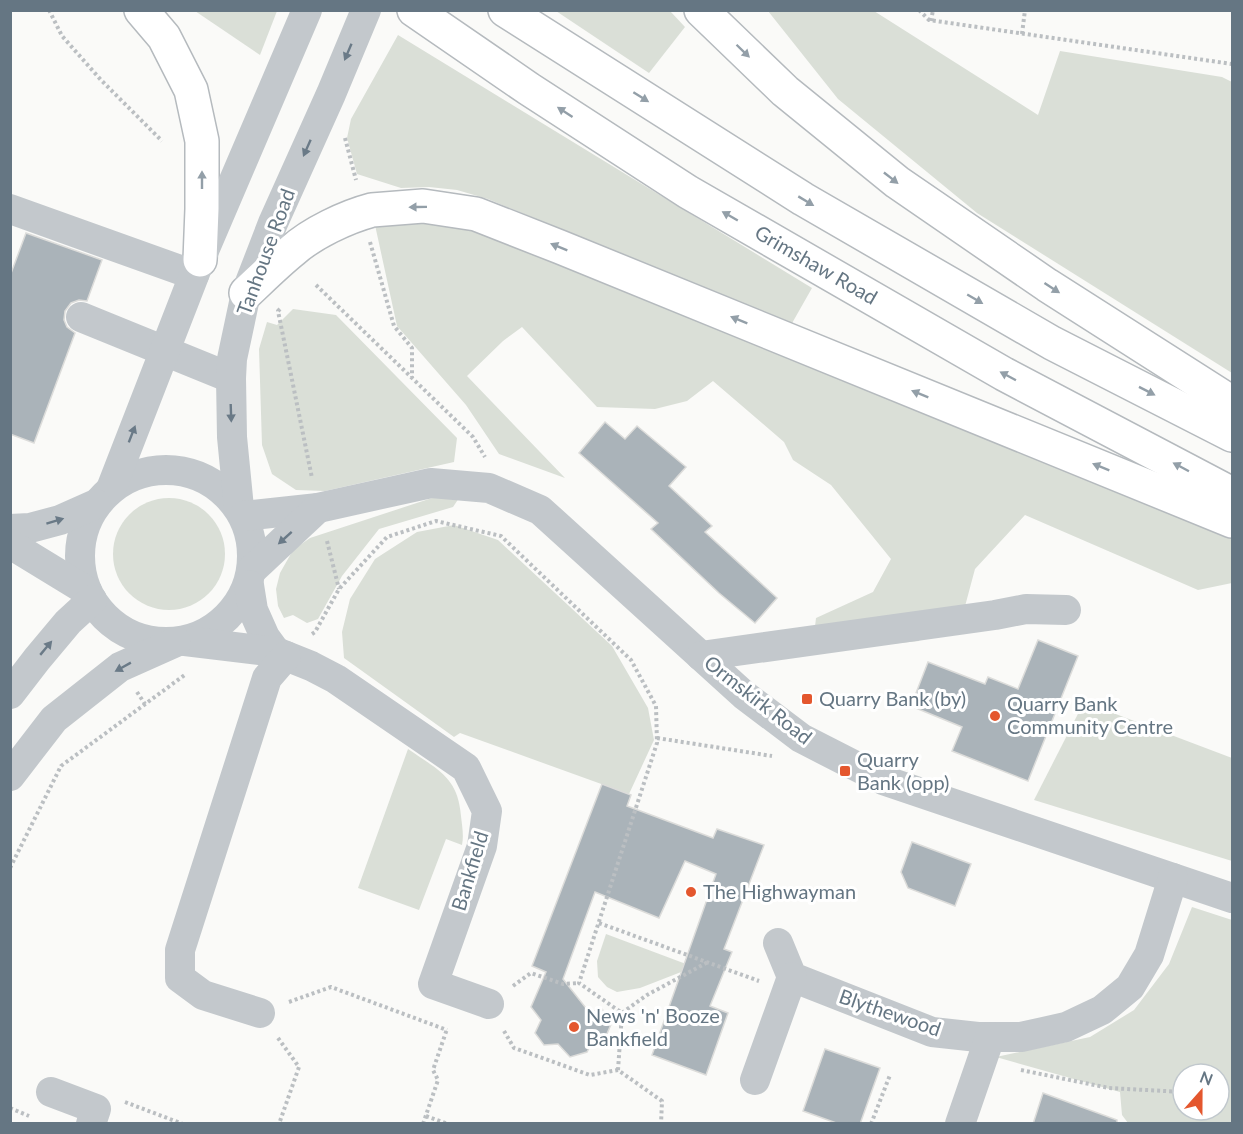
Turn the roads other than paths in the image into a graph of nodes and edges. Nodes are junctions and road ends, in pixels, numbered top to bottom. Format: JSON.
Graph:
{"nodes":[{"id":1,"x":141,"y":10,"type":"edge"},
{"id":2,"x":306,"y":10,"type":"edge"},
{"id":3,"x":366,"y":10,"type":"edge"},
{"id":4,"x":414,"y":10,"type":"edge"},
{"id":5,"x":505,"y":10,"type":"edge"},
{"id":6,"x":701,"y":10,"type":"edge"},
{"id":7,"x":10,"y":208,"type":"edge"},
{"id":8,"x":197,"y":267,"type":"junction"},
{"id":9,"x":246,"y":293,"type":"junction"},
{"id":10,"x":81,"y":317,"type":"dead end"},
{"id":11,"x":164,"y":351,"type":"junction"},
{"id":12,"x":231,"y":378,"type":"junction"},
{"id":13,"x":1233,"y":403,"type":"edge"},
{"id":14,"x":1233,"y":435,"type":"edge"},
{"id":15,"x":1233,"y":494,"type":"edge"},
{"id":16,"x":104,"y":496,"type":"junction"},
{"id":17,"x":318,"y":508,"type":"junction"},
{"id":18,"x":242,"y":512,"type":"junction"},
{"id":19,"x":1233,"y":521,"type":"edge"},
{"id":20,"x":10,"y":529,"type":"edge"},
{"id":21,"x":10,"y":544,"type":"edge"},
{"id":22,"x":251,"y":577,"type":"junction"},
{"id":23,"x":89,"y":595,"type":"junction"},
{"id":24,"x":1066,"y":610,"type":"dead end"},
{"id":25,"x":181,"y":641,"type":"junction"},
{"id":26,"x":281,"y":654,"type":"junction"},
{"id":27,"x":701,"y":656,"type":"junction"},
{"id":28,"x":10,"y":694,"type":"edge"},
{"id":29,"x":10,"y":776,"type":"edge"},
{"id":30,"x":1173,"y":878,"type":"junction"},
{"id":31,"x":1233,"y":898,"type":"edge"},
{"id":32,"x":778,"y":943,"type":"dead end"},
{"id":33,"x":789,"y":984,"type":"junction"},
{"id":34,"x":489,"y":1004,"type":"road end"},
{"id":35,"x":260,"y":1013,"type":"road end"},
{"id":36,"x":986,"y":1050,"type":"junction"},
{"id":37,"x":755,"y":1080,"type":"dead end"},
{"id":38,"x":51,"y":1092,"type":"dead end"},
{"id":39,"x":93,"y":1116,"type":"edge"},
{"id":40,"x":960,"y":1124,"type":"edge"}],
"edges":[{"from":8,"to":1,"type":"main road","one_way":true},
{"from":2,"to":8,"type":"street"},
{"from":3,"to":9,"type":"street","name":"Tanhouse Road","one_way":true},
{"from":15,"to":4,"type":"main road","name":"Grimshaw Road","one_way":true},
{"from":5,"to":14,"type":"main road","one_way":true},
{"from":6,"to":13,"type":"main road","one_way":true},
{"from":7,"to":8,"type":"street"},
{"from":8,"to":11,"type":"street"},
{"from":9,"to":12,"type":"street","name":"Tanhouse Road"},
{"from":19,"to":9,"type":"main road","one_way":true},
{"from":10,"to":11,"type":"street"},
{"from":11,"to":12,"type":"street"},
{"from":16,"to":11,"type":"street","one_way":true},
{"from":12,"to":18,"type":"street","name":"Tanhouse Road","one_way":true},
{"from":16,"to":18,"type":"street"},
{"from":20,"to":16,"type":"street","one_way":true},
{"from":16,"to":23,"type":"street"},
{"from":17,"to":18,"type":"street","name":"Ormskirk Road"},
{"from":17,"to":22,"type":"street","one_way":true},
{"from":17,"to":27,"type":"street","name":"Ormskirk Road"},
{"from":18,"to":22,"type":"street"},
{"from":21,"to":23,"type":"street"},
{"from":22,"to":25,"type":"street"},
{"from":22,"to":26,"type":"street"},
{"from":23,"to":25,"type":"street"},
{"from":28,"to":23,"type":"street","one_way":true},
{"from":24,"to":27,"type":"street"},
{"from":25,"to":26,"type":"street","name":"Bankfield"},
{"from":25,"to":29,"type":"street","one_way":true},
{"from":26,"to":34,"type":"street","name":"Bankfield"},
{"from":26,"to":35,"type":"street"},
{"from":27,"to":30,"type":"street","name":"Ormskirk Road"},
{"from":30,"to":31,"type":"street","name":"Ormskirk Road"},
{"from":30,"to":36,"type":"street","name":"Blythewood"},
{"from":32,"to":33,"type":"street"},
{"from":33,"to":36,"type":"street","name":"Blythewood"},
{"from":33,"to":37,"type":"street"},
{"from":36,"to":40,"type":"street"},
{"from":38,"to":39,"type":"street"}]}
